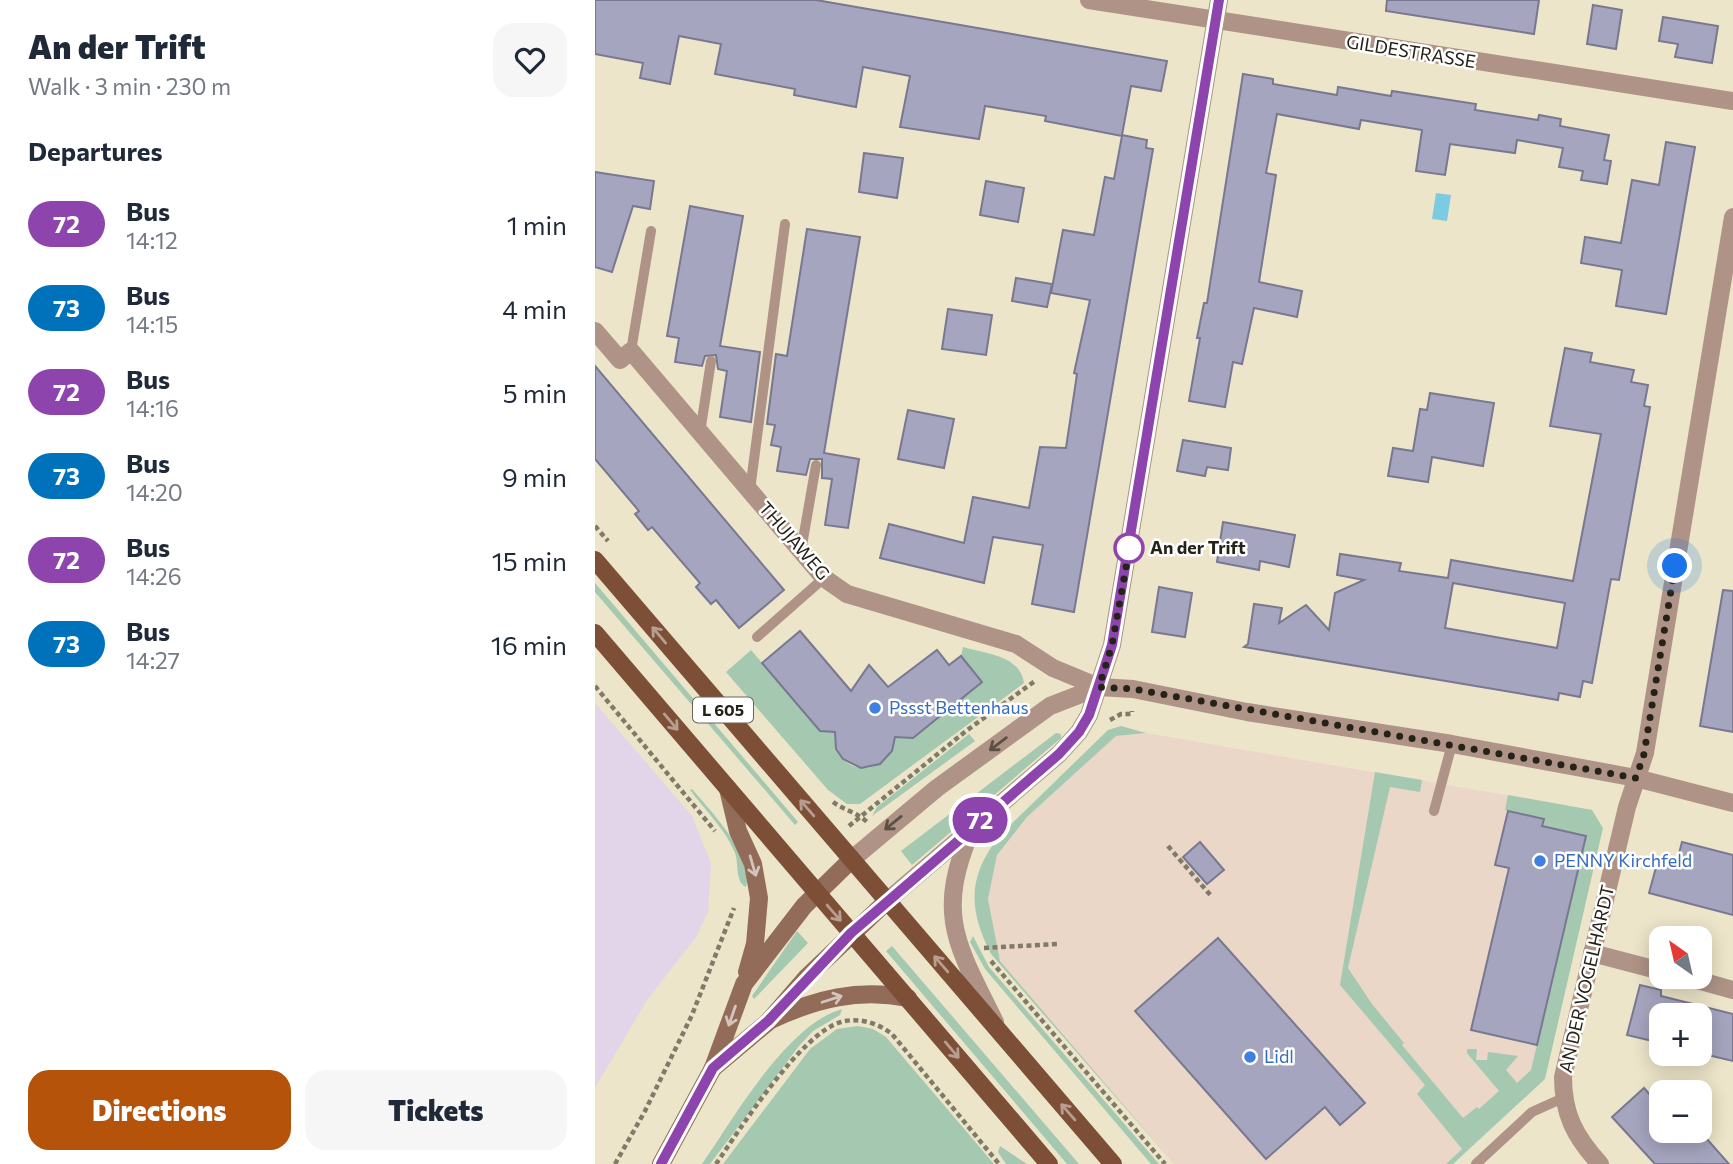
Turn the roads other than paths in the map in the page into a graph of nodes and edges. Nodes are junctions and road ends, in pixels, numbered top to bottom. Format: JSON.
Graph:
{"nodes":[{"id":1,"x":1089,"y":0,"type":"edge"},
{"id":2,"x":1219,"y":0,"type":"edge"},
{"id":3,"x":1215,"y":21,"type":"junction"},
{"id":4,"x":1733,"y":101,"type":"edge"},
{"id":5,"x":1733,"y":217,"type":"edge"},
{"id":6,"x":785,"y":224,"type":"dead end"},
{"id":7,"x":651,"y":231,"type":"dead end"},
{"id":8,"x":595,"y":331,"type":"edge"},
{"id":9,"x":631,"y":351,"type":"junction"},
{"id":10,"x":711,"y":361,"type":"dead end"},
{"id":11,"x":700,"y":433,"type":"junction"},
{"id":12,"x":816,"y":465,"type":"dead end"},
{"id":13,"x":750,"y":490,"type":"junction"},
{"id":14,"x":801,"y":551,"type":"junction"},
{"id":15,"x":595,"y":560,"type":"edge"},
{"id":16,"x":824,"y":578,"type":"junction"},
{"id":17,"x":595,"y":633,"type":"edge"},
{"id":18,"x":757,"y":637,"type":"dead end"},
{"id":19,"x":1099,"y":687,"type":"junction"},
{"id":20,"x":1452,"y":744,"type":"junction"},
{"id":21,"x":1636,"y":778,"type":"junction"},
{"id":22,"x":728,"y":789,"type":"junction"},
{"id":23,"x":1733,"y":803,"type":"edge"},
{"id":24,"x":1434,"y":811,"type":"dead end"},
{"id":25,"x":972,"y":827,"type":"junction"},
{"id":26,"x":851,"y":860,"type":"junction"},
{"id":27,"x":817,"y":892,"type":"junction"},
{"id":28,"x":887,"y":901,"type":"junction"},
{"id":29,"x":851,"y":933,"type":"junction"},
{"id":30,"x":1592,"y":953,"type":"junction"},
{"id":31,"x":1649,"y":968,"type":"edge"},
{"id":32,"x":744,"y":984,"type":"junction"},
{"id":33,"x":1712,"y":984,"type":"edge"},
{"id":34,"x":1733,"y":990,"type":"edge"},
{"id":35,"x":908,"y":998,"type":"junction"},
{"id":36,"x":768,"y":1021,"type":"junction"},
{"id":37,"x":1001,"y":1034,"type":"junction"},
{"id":38,"x":713,"y":1068,"type":"junction"},
{"id":39,"x":1563,"y":1098,"type":"junction"},
{"id":40,"x":661,"y":1164,"type":"edge"},
{"id":41,"x":1049,"y":1164,"type":"edge"},
{"id":42,"x":1113,"y":1164,"type":"edge"},
{"id":43,"x":1476,"y":1164,"type":"edge"},
{"id":44,"x":1600,"y":1164,"type":"edge"}],
"edges":[{"from":1,"to":3,"type":"street","name":"GILDESTRASSE"},
{"from":2,"to":3,"type":"street"},
{"from":3,"to":4,"type":"street","name":"GILDESTRASSE"},
{"from":3,"to":19,"type":"street"},
{"from":5,"to":21,"type":"street","name":"AN DER VOGELHARDT"},
{"from":6,"to":13,"type":"lane"},
{"from":7,"to":9,"type":"lane"},
{"from":8,"to":9,"type":"street"},
{"from":9,"to":11,"type":"street","name":"THUJAWEG"},
{"from":10,"to":11,"type":"lane"},
{"from":11,"to":13,"type":"street","name":"THUJAWEG"},
{"from":12,"to":14,"type":"lane"},
{"from":13,"to":14,"type":"street","name":"THUJAWEG"},
{"from":14,"to":16,"type":"street","name":"THUJAWEG"},
{"from":26,"to":15,"type":"main road","number":"L 605","one_way":true},
{"from":16,"to":18,"type":"lane"},
{"from":16,"to":19,"type":"street","name":"THUJAWEG"},
{"from":17,"to":22,"type":"main road","number":"L 605","one_way":true},
{"from":19,"to":20,"type":"street"},
{"from":19,"to":25,"type":"street"},
{"from":19,"to":26,"type":"street","one_way":true},
{"from":20,"to":21,"type":"street"},
{"from":20,"to":24,"type":"lane"},
{"from":21,"to":23,"type":"street"},
{"from":21,"to":30,"type":"street","name":"AN DER VOGELHARDT"},
{"from":22,"to":27,"type":"main road","number":"L 605"},
{"from":22,"to":32,"type":"street","one_way":true},
{"from":25,"to":28,"type":"street"},
{"from":25,"to":37,"type":"street"},
{"from":26,"to":27,"type":"street"},
{"from":26,"to":28,"type":"main road","number":"L 605"},
{"from":27,"to":29,"type":"main road","one_way":true},
{"from":27,"to":32,"type":"street"},
{"from":28,"to":29,"type":"street"},
{"from":37,"to":28,"type":"main road","number":"L 605","one_way":true},
{"from":29,"to":35,"type":"main road"},
{"from":29,"to":36,"type":"street"},
{"from":30,"to":31,"type":"street"},
{"from":30,"to":39,"type":"street","name":"AN DER VOGELHARDT"},
{"from":32,"to":38,"type":"street","one_way":true},
{"from":33,"to":34,"type":"street"},
{"from":36,"to":35,"type":"street","one_way":true},
{"from":35,"to":41,"type":"main road","one_way":true},
{"from":36,"to":38,"type":"street"},
{"from":42,"to":37,"type":"main road","number":"L 605","one_way":true},
{"from":38,"to":40,"type":"street"},
{"from":39,"to":43,"type":"lane","name":"AN DER VOGELHARDT"},
{"from":39,"to":44,"type":"street","name":"AN DER VOGELHARDT"}]}
